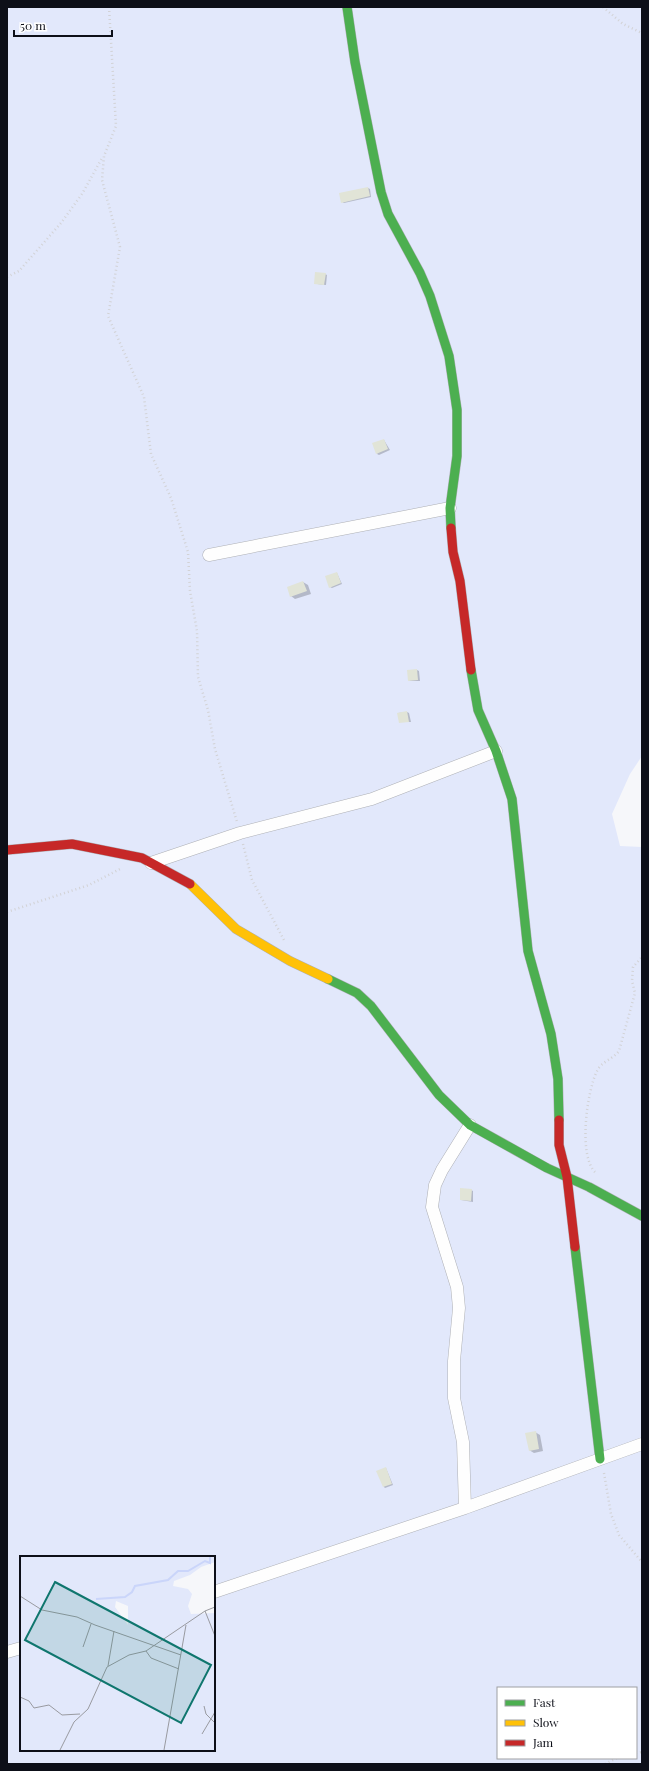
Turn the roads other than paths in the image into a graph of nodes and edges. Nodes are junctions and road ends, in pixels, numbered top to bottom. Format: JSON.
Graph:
{"nodes":[{"id":1,"x":347,"y":7,"type":"edge"},
{"id":2,"x":450,"y":508,"type":"junction"},
{"id":3,"x":209,"y":555,"type":"dead end"},
{"id":4,"x":496,"y":751,"type":"junction"},
{"id":5,"x":7,"y":850,"type":"edge"},
{"id":6,"x":151,"y":863,"type":"junction"},
{"id":7,"x":470,"y":1125,"type":"junction"},
{"id":8,"x":567,"y":1177,"type":"junction"},
{"id":9,"x":642,"y":1216,"type":"edge"},
{"id":10,"x":642,"y":1444,"type":"edge"},
{"id":11,"x":600,"y":1459,"type":"junction"},
{"id":12,"x":465,"y":1508,"type":"junction"},
{"id":13,"x":215,"y":1592,"type":"edge"},
{"id":14,"x":20,"y":1648,"type":"edge"},
{"id":15,"x":7,"y":1652,"type":"edge"}],
"edges":[{"from":1,"to":2,"type":"street"},
{"from":2,"to":3,"type":"street"},
{"from":2,"to":4,"type":"street"},
{"from":4,"to":6,"type":"street"},
{"from":4,"to":8,"type":"street"},
{"from":5,"to":6,"type":"street"},
{"from":6,"to":7,"type":"street"},
{"from":7,"to":8,"type":"street"},
{"from":7,"to":12,"type":"street"},
{"from":8,"to":9,"type":"street"},
{"from":8,"to":11,"type":"street"},
{"from":10,"to":11,"type":"street"},
{"from":11,"to":12,"type":"street"},
{"from":12,"to":13,"type":"street"},
{"from":14,"to":15,"type":"street"}]}
